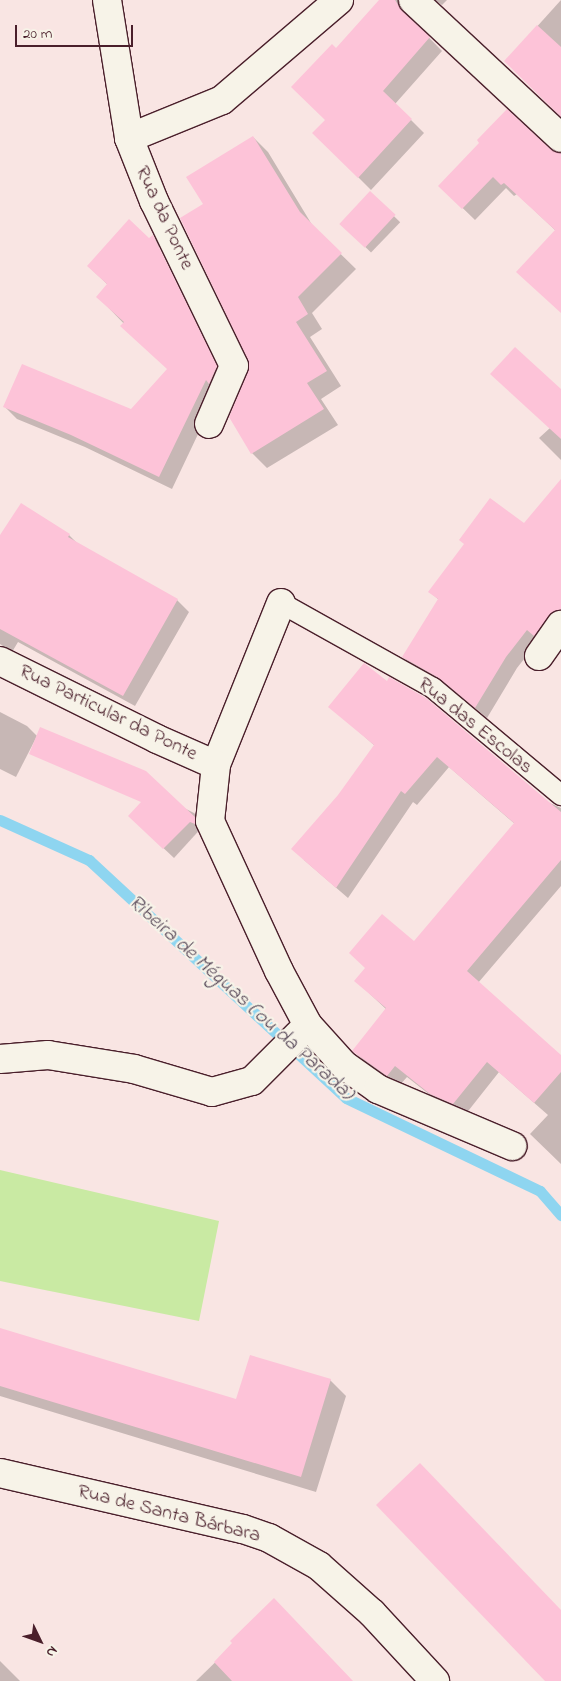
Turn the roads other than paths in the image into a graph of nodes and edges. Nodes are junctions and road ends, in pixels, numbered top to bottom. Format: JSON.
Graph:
{"nodes":[{"id":1,"x":108,"y":0,"type":"edge"},
{"id":2,"x":339,"y":0,"type":"edge"},
{"id":3,"x":413,"y":0,"type":"edge"},
{"id":4,"x":128,"y":138,"type":"junction"},
{"id":5,"x":561,"y":138,"type":"edge"},
{"id":6,"x":209,"y":424,"type":"dead end"},
{"id":7,"x":281,"y":603,"type":"joint"},
{"id":8,"x":561,"y":625,"type":"edge"},
{"id":9,"x":539,"y":656,"type":"dead end"},
{"id":10,"x":0,"y":661,"type":"edge"},
{"id":11,"x":216,"y":765,"type":"junction"},
{"id":12,"x":561,"y":794,"type":"edge"},
{"id":13,"x":295,"y":1038,"type":"junction"},
{"id":14,"x":0,"y":1060,"type":"edge"},
{"id":15,"x":512,"y":1146,"type":"dead end"},
{"id":16,"x":0,"y":1473,"type":"edge"},
{"id":17,"x":435,"y":1681,"type":"edge"}],
"edges":[{"from":1,"to":4,"type":"street","name":"Rua da Ponte"},
{"from":2,"to":4,"type":"street"},
{"from":3,"to":5,"type":"street"},
{"from":4,"to":6,"type":"street","name":"Rua da Ponte"},
{"from":7,"to":11,"type":"street"},
{"from":7,"to":12,"type":"lane","name":"Rua das Escolas"},
{"from":8,"to":9,"type":"street"},
{"from":10,"to":11,"type":"street","name":"Rua Particular da Ponte"},
{"from":11,"to":13,"type":"street"},
{"from":13,"to":14,"type":"street"},
{"from":13,"to":15,"type":"street"},
{"from":16,"to":17,"type":"street","name":"Rua de Santa Bárbara"}]}
